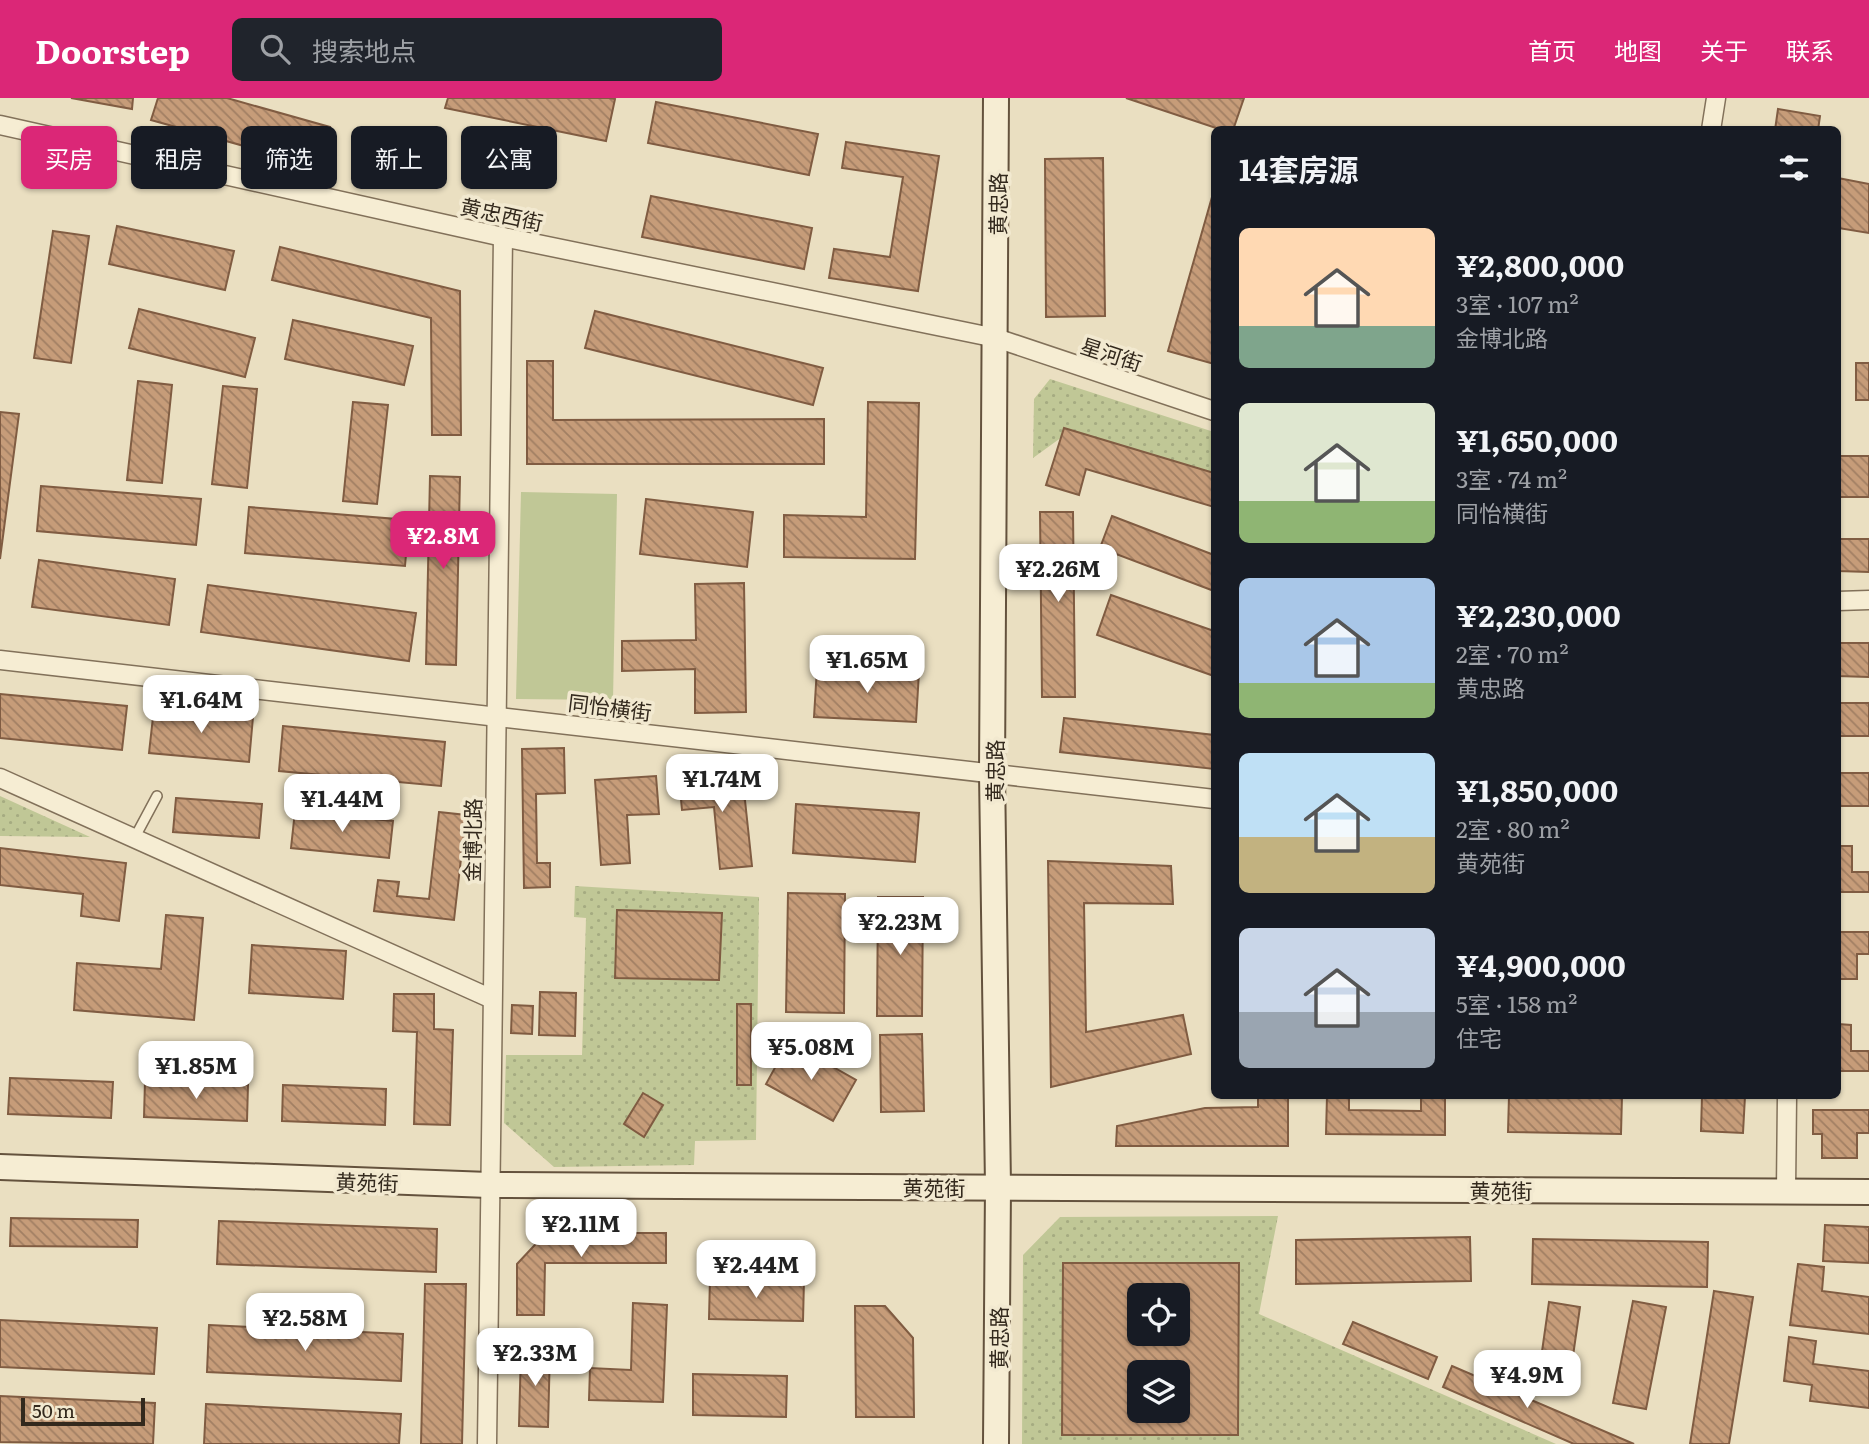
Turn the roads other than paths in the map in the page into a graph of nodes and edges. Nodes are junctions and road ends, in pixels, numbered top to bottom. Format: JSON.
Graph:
{"nodes":[{"id":1,"x":996,"y":98,"type":"edge"},
{"id":2,"x":1716,"y":98,"type":"edge"},
{"id":3,"x":0,"y":125,"type":"edge"},
{"id":4,"x":1712,"y":126,"type":"edge"},
{"id":5,"x":503,"y":237,"type":"junction"},
{"id":6,"x":996,"y":338,"type":"junction"},
{"id":7,"x":1211,"y":410,"type":"edge"},
{"id":8,"x":1869,"y":600,"type":"edge"},
{"id":9,"x":1841,"y":601,"type":"edge"},
{"id":10,"x":0,"y":660,"type":"edge"},
{"id":11,"x":496,"y":716,"type":"junction"},
{"id":12,"x":992,"y":773,"type":"junction"},
{"id":13,"x":0,"y":778,"type":"edge"},
{"id":14,"x":157,"y":796,"type":"dead end"},
{"id":15,"x":1211,"y":799,"type":"edge"},
{"id":16,"x":134,"y":839,"type":"junction"},
{"id":17,"x":492,"y":999,"type":"junction"},
{"id":18,"x":1787,"y":1099,"type":"edge"},
{"id":19,"x":0,"y":1167,"type":"edge"},
{"id":20,"x":489,"y":1185,"type":"junction"},
{"id":21,"x":998,"y":1186,"type":"junction"},
{"id":22,"x":1786,"y":1190,"type":"junction"},
{"id":23,"x":1869,"y":1192,"type":"edge"},
{"id":24,"x":486,"y":1444,"type":"edge"},
{"id":25,"x":996,"y":1444,"type":"edge"}],
"edges":[{"from":1,"to":6,"type":"street","name":"黄忠路"},
{"from":2,"to":4,"type":"street"},
{"from":3,"to":5,"type":"street","name":"黄忠西街"},
{"from":5,"to":6,"type":"street","name":"黄忠西街"},
{"from":5,"to":11,"type":"street","name":"金博北路"},
{"from":6,"to":7,"type":"street","name":"星河街"},
{"from":6,"to":12,"type":"street","name":"黄忠路"},
{"from":8,"to":9,"type":"street"},
{"from":10,"to":11,"type":"street","name":"同怡横街"},
{"from":11,"to":12,"type":"street","name":"同怡横街"},
{"from":11,"to":17,"type":"street","name":"金博北路"},
{"from":12,"to":15,"type":"street","name":"同怡横街"},
{"from":12,"to":21,"type":"street","name":"黄忠路"},
{"from":13,"to":16,"type":"street"},
{"from":14,"to":16,"type":"lane"},
{"from":16,"to":17,"type":"street"},
{"from":17,"to":20,"type":"street","name":"金博北路"},
{"from":18,"to":22,"type":"street"},
{"from":19,"to":20,"type":"street","name":"黄苑街"},
{"from":20,"to":21,"type":"street","name":"黄苑街"},
{"from":20,"to":24,"type":"street","name":"金博北路"},
{"from":21,"to":22,"type":"street","name":"黄苑街"},
{"from":21,"to":25,"type":"street","name":"黄忠路"},
{"from":22,"to":23,"type":"street","name":"黄苑街"}]}
